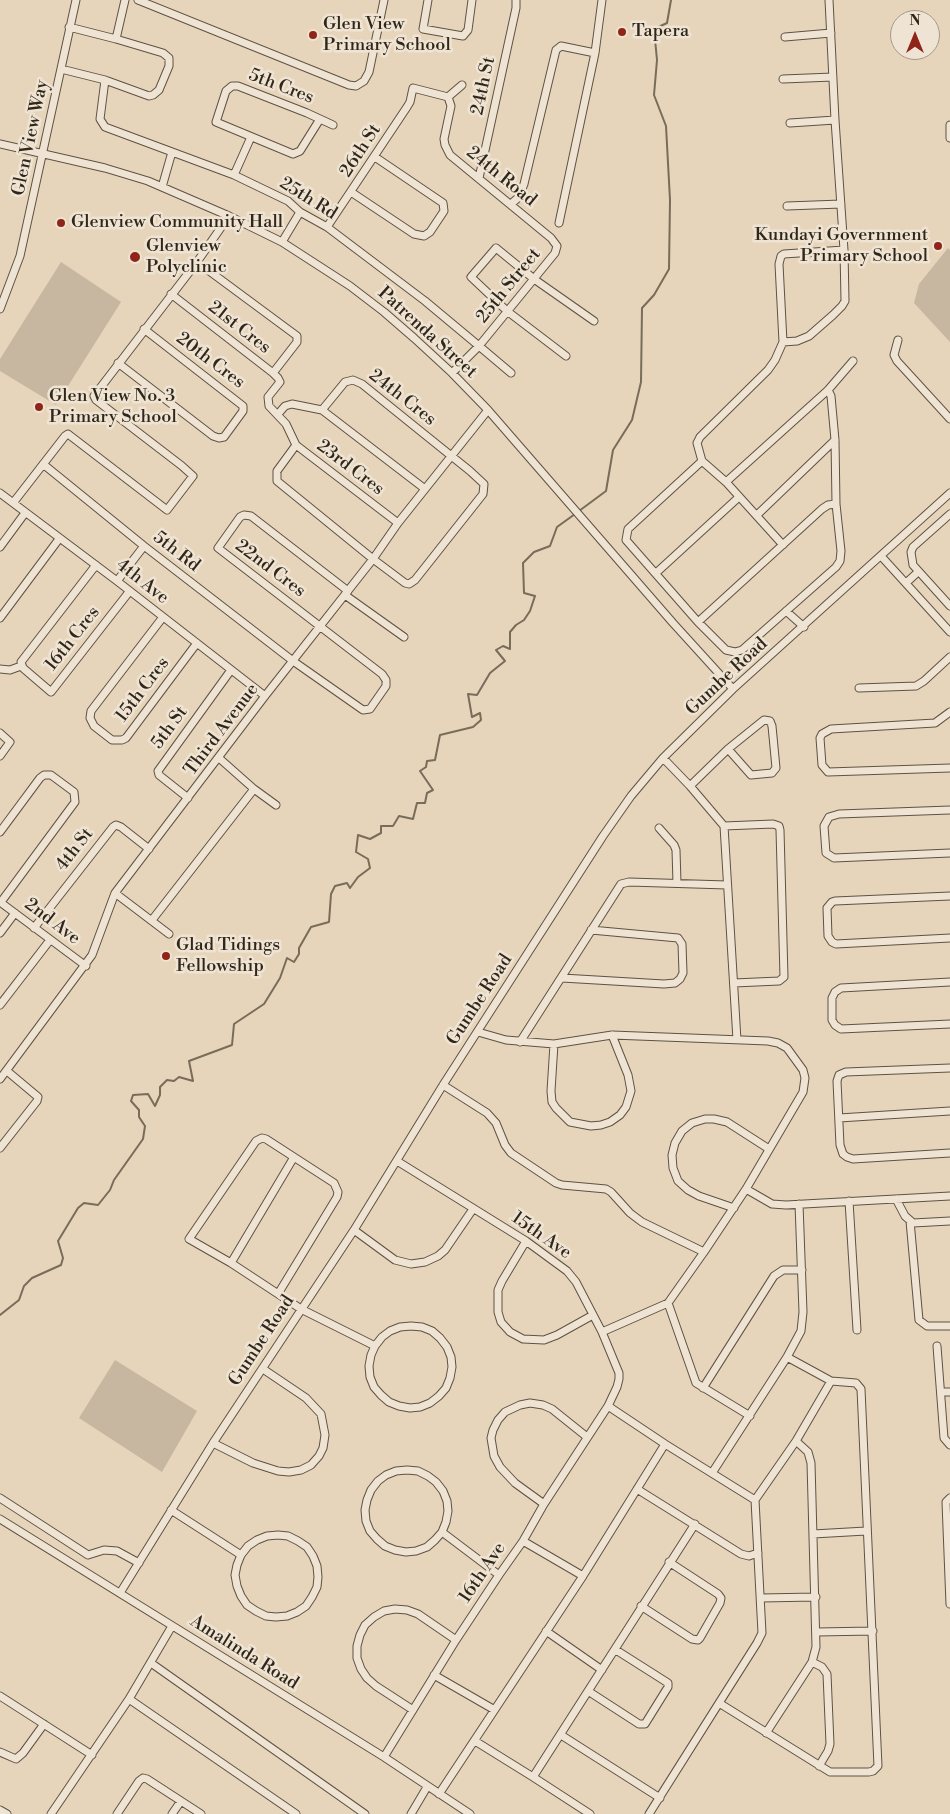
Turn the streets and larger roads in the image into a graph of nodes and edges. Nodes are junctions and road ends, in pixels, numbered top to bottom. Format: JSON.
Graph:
{"nodes":[{"id":1,"x":76,"y":0,"type":"edge"},
{"id":2,"x":125,"y":0,"type":"edge"},
{"id":3,"x":138,"y":0,"type":"edge"},
{"id":4,"x":384,"y":0,"type":"edge"},
{"id":5,"x":428,"y":0,"type":"edge"},
{"id":6,"x":472,"y":0,"type":"edge"},
{"id":7,"x":516,"y":0,"type":"edge"},
{"id":8,"x":602,"y":0,"type":"edge"},
{"id":9,"x":829,"y":0,"type":"edge"},
{"id":10,"x":70,"y":27,"type":"junction"},
{"id":11,"x":831,"y":34,"type":"junction"},
{"id":12,"x":785,"y":37,"type":"dead end"},
{"id":13,"x":116,"y":39,"type":"junction"},
{"id":14,"x":595,"y":53,"type":"junction"},
{"id":15,"x":62,"y":69,"type":"junction"},
{"id":16,"x":833,"y":77,"type":"junction"},
{"id":17,"x":783,"y":79,"type":"dead end"},
{"id":18,"x":105,"y":80,"type":"junction"},
{"id":19,"x":462,"y":85,"type":"dead end"},
{"id":20,"x":448,"y":97,"type":"junction"},
{"id":21,"x":320,"y":119,"type":"junction"},
{"id":22,"x":834,"y":120,"type":"junction"},
{"id":23,"x":790,"y":123,"type":"dead end"},
{"id":24,"x":333,"y":125,"type":"dead end"},
{"id":25,"x":950,"y":125,"type":"edge"},
{"id":26,"x":251,"y":137,"type":"junction"},
{"id":27,"x":950,"y":138,"type":"edge"},
{"id":28,"x":0,"y":144,"type":"edge"},
{"id":29,"x":172,"y":152,"type":"junction"},
{"id":30,"x":43,"y":154,"type":"junction"},
{"id":31,"x":375,"y":158,"type":"junction"},
{"id":32,"x":234,"y":176,"type":"junction"},
{"id":33,"x":479,"y":178,"type":"junction"},
{"id":34,"x":162,"y":187,"type":"junction"},
{"id":35,"x":351,"y":192,"type":"junction"},
{"id":36,"x":511,"y":204,"type":"junction"},
{"id":37,"x":841,"y":204,"type":"junction"},
{"id":38,"x":788,"y":206,"type":"dead end"},
{"id":39,"x":300,"y":212,"type":"junction"},
{"id":40,"x":229,"y":216,"type":"junction"},
{"id":41,"x":559,"y":223,"type":"dead end"},
{"id":42,"x":327,"y":227,"type":"junction"},
{"id":43,"x":282,"y":242,"type":"junction"},
{"id":44,"x":556,"y":242,"type":"joint"},
{"id":45,"x":844,"y":250,"type":"junction"},
{"id":46,"x":197,"y":262,"type":"junction"},
{"id":47,"x":534,"y":279,"type":"junction"},
{"id":48,"x":171,"y":294,"type":"junction"},
{"id":49,"x":0,"y":309,"type":"edge"},
{"id":50,"x":507,"y":312,"type":"junction"},
{"id":51,"x":594,"y":321,"type":"dead end"},
{"id":52,"x":144,"y":329,"type":"junction"},
{"id":53,"x":898,"y":340,"type":"dead end"},
{"id":54,"x":783,"y":342,"type":"junction"},
{"id":55,"x":479,"y":346,"type":"junction"},
{"id":56,"x":566,"y":356,"type":"dead end"},
{"id":57,"x":853,"y":361,"type":"dead end"},
{"id":58,"x":118,"y":363,"type":"junction"},
{"id":59,"x":273,"y":373,"type":"junction"},
{"id":60,"x":452,"y":373,"type":"junction"},
{"id":61,"x":511,"y":373,"type":"dead end"},
{"id":62,"x":828,"y":390,"type":"junction"},
{"id":63,"x":322,"y":410,"type":"junction"},
{"id":64,"x":488,"y":410,"type":"junction"},
{"id":65,"x":278,"y":414,"type":"junction"},
{"id":66,"x":950,"y":419,"type":"edge"},
{"id":67,"x":835,"y":440,"type":"junction"},
{"id":68,"x":296,"y":445,"type":"junction"},
{"id":69,"x":452,"y":456,"type":"junction"},
{"id":70,"x":702,"y":462,"type":"junction"},
{"id":71,"x":43,"y":464,"type":"junction"},
{"id":72,"x":726,"y":482,"type":"junction"},
{"id":73,"x":425,"y":489,"type":"junction"},
{"id":74,"x":0,"y":493,"type":"edge"},
{"id":75,"x":950,"y":493,"type":"edge"},
{"id":76,"x":739,"y":497,"type":"junction"},
{"id":77,"x":13,"y":503,"type":"junction"},
{"id":78,"x":836,"y":504,"type":"junction"},
{"id":79,"x":25,"y":513,"type":"junction"},
{"id":80,"x":950,"y":514,"type":"edge"},
{"id":81,"x":756,"y":515,"type":"junction"},
{"id":82,"x":398,"y":523,"type":"junction"},
{"id":83,"x":60,"y":539,"type":"junction"},
{"id":84,"x":783,"y":545,"type":"junction"},
{"id":85,"x":144,"y":546,"type":"junction"},
{"id":86,"x":0,"y":547,"type":"edge"},
{"id":87,"x":881,"y":556,"type":"junction"},
{"id":88,"x":373,"y":559,"type":"junction"},
{"id":89,"x":96,"y":565,"type":"junction"},
{"id":90,"x":918,"y":572,"type":"junction"},
{"id":91,"x":656,"y":573,"type":"junction"},
{"id":92,"x":118,"y":582,"type":"junction"},
{"id":93,"x":906,"y":583,"type":"junction"},
{"id":94,"x":130,"y":592,"type":"junction"},
{"id":95,"x":347,"y":593,"type":"junction"},
{"id":96,"x":950,"y":606,"type":"edge"},
{"id":97,"x":786,"y":611,"type":"junction"},
{"id":98,"x":163,"y":617,"type":"junction"},
{"id":99,"x":0,"y":618,"type":"edge"},
{"id":100,"x":698,"y":622,"type":"junction"},
{"id":101,"x":321,"y":626,"type":"junction"},
{"id":102,"x":804,"y":627,"type":"junction"},
{"id":103,"x":950,"y":632,"type":"edge"},
{"id":104,"x":404,"y":637,"type":"dead end"},
{"id":105,"x":197,"y":643,"type":"junction"},
{"id":106,"x":950,"y":657,"type":"edge"},
{"id":107,"x":293,"y":660,"type":"junction"},
{"id":108,"x":21,"y":666,"type":"junction"},
{"id":109,"x":0,"y":669,"type":"edge"},
{"id":110,"x":231,"y":670,"type":"junction"},
{"id":111,"x":859,"y":688,"type":"dead end"},
{"id":112,"x":733,"y":689,"type":"junction"},
{"id":113,"x":265,"y":696,"type":"junction"},
{"id":114,"x":950,"y":712,"type":"edge"},
{"id":115,"x":0,"y":733,"type":"edge"},
{"id":116,"x":728,"y":749,"type":"junction"},
{"id":117,"x":0,"y":756,"type":"edge"},
{"id":118,"x":220,"y":758,"type":"junction"},
{"id":119,"x":662,"y":758,"type":"junction"},
{"id":120,"x":950,"y":768,"type":"edge"},
{"id":121,"x":690,"y":786,"type":"junction"},
{"id":122,"x":254,"y":789,"type":"junction"},
{"id":123,"x":188,"y":798,"type":"junction"},
{"id":124,"x":276,"y":805,"type":"dead end"},
{"id":125,"x":950,"y":810,"type":"edge"},
{"id":126,"x":724,"y":826,"type":"junction"},
{"id":127,"x":658,"y":828,"type":"dead end"},
{"id":128,"x":0,"y":832,"type":"edge"},
{"id":129,"x":149,"y":849,"type":"junction"},
{"id":130,"x":950,"y":853,"type":"edge"},
{"id":131,"x":677,"y":883,"type":"junction"},
{"id":132,"x":727,"y":885,"type":"junction"},
{"id":133,"x":115,"y":893,"type":"junction"},
{"id":134,"x":950,"y":896,"type":"edge"},
{"id":135,"x":0,"y":902,"type":"edge"},
{"id":136,"x":15,"y":913,"type":"junction"},
{"id":137,"x":152,"y":920,"type":"junction"},
{"id":138,"x":34,"y":928,"type":"junction"},
{"id":139,"x":591,"y":930,"type":"junction"},
{"id":140,"x":0,"y":933,"type":"edge"},
{"id":141,"x":168,"y":934,"type":"dead end"},
{"id":142,"x":950,"y":938,"type":"edge"},
{"id":143,"x":50,"y":940,"type":"junction"},
{"id":144,"x":86,"y":966,"type":"junction"},
{"id":145,"x":562,"y":978,"type":"junction"},
{"id":146,"x":950,"y":982,"type":"edge"},
{"id":147,"x":734,"y":983,"type":"junction"},
{"id":148,"x":0,"y":1005,"type":"edge"},
{"id":149,"x":950,"y":1024,"type":"edge"},
{"id":150,"x":478,"y":1032,"type":"junction"},
{"id":151,"x":612,"y":1035,"type":"junction"},
{"id":152,"x":736,"y":1040,"type":"junction"},
{"id":153,"x":520,"y":1042,"type":"junction"},
{"id":154,"x":554,"y":1044,"type":"junction"},
{"id":155,"x":950,"y":1068,"type":"edge"},
{"id":156,"x":7,"y":1071,"type":"junction"},
{"id":157,"x":0,"y":1079,"type":"edge"},
{"id":158,"x":443,"y":1085,"type":"junction"},
{"id":159,"x":950,"y":1111,"type":"edge"},
{"id":160,"x":839,"y":1118,"type":"junction"},
{"id":161,"x":0,"y":1148,"type":"edge"},
{"id":162,"x":769,"y":1149,"type":"junction"},
{"id":163,"x":950,"y":1154,"type":"edge"},
{"id":164,"x":294,"y":1158,"type":"junction"},
{"id":165,"x":397,"y":1161,"type":"junction"},
{"id":166,"x":746,"y":1189,"type":"junction"},
{"id":167,"x":950,"y":1196,"type":"edge"},
{"id":168,"x":896,"y":1199,"type":"junction"},
{"id":169,"x":849,"y":1201,"type":"junction"},
{"id":170,"x":799,"y":1204,"type":"junction"},
{"id":171,"x":734,"y":1208,"type":"junction"},
{"id":172,"x":473,"y":1209,"type":"junction"},
{"id":173,"x":910,"y":1221,"type":"junction"},
{"id":174,"x":950,"y":1221,"type":"edge"},
{"id":175,"x":354,"y":1230,"type":"junction"},
{"id":176,"x":526,"y":1241,"type":"junction"},
{"id":177,"x":704,"y":1252,"type":"junction"},
{"id":178,"x":231,"y":1263,"type":"junction"},
{"id":179,"x":802,"y":1270,"type":"junction"},
{"id":180,"x":278,"y":1294,"type":"junction"},
{"id":181,"x":668,"y":1303,"type":"junction"},
{"id":182,"x":301,"y":1309,"type":"junction"},
{"id":183,"x":593,"y":1315,"type":"junction"},
{"id":184,"x":950,"y":1326,"type":"edge"},
{"id":185,"x":857,"y":1330,"type":"dead end"},
{"id":186,"x":602,"y":1332,"type":"junction"},
{"id":187,"x":375,"y":1346,"type":"junction"},
{"id":188,"x":937,"y":1346,"type":"dead end"},
{"id":189,"x":787,"y":1357,"type":"junction"},
{"id":190,"x":263,"y":1369,"type":"junction"},
{"id":191,"x":831,"y":1381,"type":"junction"},
{"id":192,"x":703,"y":1388,"type":"junction"},
{"id":193,"x":941,"y":1392,"type":"junction"},
{"id":194,"x":950,"y":1392,"type":"edge"},
{"id":195,"x":608,"y":1406,"type":"junction"},
{"id":196,"x":750,"y":1416,"type":"junction"},
{"id":197,"x":588,"y":1437,"type":"junction"},
{"id":198,"x":796,"y":1441,"type":"junction"},
{"id":199,"x":212,"y":1443,"type":"junction"},
{"id":200,"x":665,"y":1444,"type":"junction"},
{"id":201,"x":950,"y":1445,"type":"edge"},
{"id":202,"x":712,"y":1473,"type":"junction"},
{"id":203,"x":637,"y":1489,"type":"junction"},
{"id":204,"x":0,"y":1498,"type":"edge"},
{"id":205,"x":950,"y":1498,"type":"edge"},
{"id":206,"x":755,"y":1500,"type":"junction"},
{"id":207,"x":544,"y":1504,"type":"junction"},
{"id":208,"x":171,"y":1510,"type":"junction"},
{"id":209,"x":0,"y":1519,"type":"edge"},
{"id":210,"x":695,"y":1524,"type":"junction"},
{"id":211,"x":866,"y":1531,"type":"junction"},
{"id":212,"x":442,"y":1532,"type":"junction"},
{"id":213,"x":813,"y":1534,"type":"junction"},
{"id":214,"x":523,"y":1541,"type":"junction"},
{"id":215,"x":948,"y":1545,"type":"edge"},
{"id":216,"x":758,"y":1553,"type":"junction"},
{"id":217,"x":241,"y":1555,"type":"junction"},
{"id":218,"x":669,"y":1562,"type":"junction"},
{"id":219,"x":139,"y":1563,"type":"junction"},
{"id":220,"x":498,"y":1574,"type":"junction"},
{"id":221,"x":583,"y":1576,"type":"junction"},
{"id":222,"x":120,"y":1593,"type":"junction"},
{"id":223,"x":816,"y":1597,"type":"junction"},
{"id":224,"x":761,"y":1598,"type":"junction"},
{"id":225,"x":950,"y":1604,"type":"edge"},
{"id":226,"x":641,"y":1606,"type":"junction"},
{"id":227,"x":172,"y":1626,"type":"junction"},
{"id":228,"x":546,"y":1631,"type":"junction"},
{"id":229,"x":873,"y":1631,"type":"junction"},
{"id":230,"x":817,"y":1632,"type":"junction"},
{"id":231,"x":456,"y":1640,"type":"junction"},
{"id":232,"x":616,"y":1650,"type":"junction"},
{"id":233,"x":812,"y":1662,"type":"junction"},
{"id":234,"x":151,"y":1663,"type":"junction"},
{"id":235,"x":602,"y":1670,"type":"junction"},
{"id":236,"x":434,"y":1676,"type":"junction"},
{"id":237,"x":588,"y":1691,"type":"junction"},
{"id":238,"x":0,"y":1696,"type":"edge"},
{"id":239,"x":129,"y":1700,"type":"junction"},
{"id":240,"x":719,"y":1703,"type":"junction"},
{"id":241,"x":493,"y":1709,"type":"junction"},
{"id":242,"x":412,"y":1710,"type":"junction"},
{"id":243,"x":44,"y":1724,"type":"junction"},
{"id":244,"x":766,"y":1733,"type":"junction"},
{"id":245,"x":561,"y":1734,"type":"junction"},
{"id":246,"x":475,"y":1740,"type":"junction"},
{"id":247,"x":0,"y":1752,"type":"edge"},
{"id":248,"x":92,"y":1755,"type":"junction"},
{"id":249,"x":384,"y":1757,"type":"junction"},
{"id":250,"x":818,"y":1766,"type":"junction"},
{"id":251,"x":534,"y":1777,"type":"junction"},
{"id":252,"x":427,"y":1787,"type":"junction"},
{"id":253,"x":439,"y":1794,"type":"junction"},
{"id":254,"x":660,"y":1798,"type":"junction"},
{"id":255,"x":180,"y":1801,"type":"junction"},
{"id":256,"x":0,"y":1810,"type":"edge"},
{"id":257,"x":653,"y":1813,"type":"edge"},
{"id":258,"x":7,"y":1814,"type":"edge"},
{"id":259,"x":51,"y":1814,"type":"edge"},
{"id":260,"x":117,"y":1814,"type":"edge"},
{"id":261,"x":172,"y":1814,"type":"edge"},
{"id":262,"x":200,"y":1814,"type":"edge"},
{"id":263,"x":296,"y":1814,"type":"edge"},
{"id":264,"x":365,"y":1814,"type":"edge"},
{"id":265,"x":411,"y":1814,"type":"edge"},
{"id":266,"x":470,"y":1814,"type":"edge"},
{"id":267,"x":590,"y":1814,"type":"edge"}],
"edges":[{"from":1,"to":10,"type":"street","name":"Glen View Way"},
{"from":2,"to":13,"type":"street"},
{"from":3,"to":4,"type":"street"},
{"from":5,"to":6,"type":"street"},
{"from":7,"to":33,"type":"street","name":"24th St"},
{"from":8,"to":14,"type":"street"},
{"from":9,"to":11,"type":"street"},
{"from":10,"to":13,"type":"street"},
{"from":10,"to":15,"type":"street","name":"Glen View Way"},
{"from":11,"to":12,"type":"street"},
{"from":11,"to":16,"type":"street"},
{"from":13,"to":18,"type":"street"},
{"from":14,"to":36,"type":"street"},
{"from":14,"to":41,"type":"street"},
{"from":15,"to":18,"type":"street"},
{"from":15,"to":30,"type":"street","name":"Glen View Way"},
{"from":16,"to":17,"type":"street"},
{"from":16,"to":22,"type":"street"},
{"from":18,"to":29,"type":"street","name":"25th Rd"},
{"from":19,"to":20,"type":"street"},
{"from":20,"to":31,"type":"street","name":"26th St"},
{"from":20,"to":33,"type":"street","name":"24th Road"},
{"from":21,"to":24,"type":"street"},
{"from":21,"to":26,"type":"street","name":"5th Cres"},
{"from":21,"to":26,"type":"street","name":"5th Cres"},
{"from":22,"to":23,"type":"street"},
{"from":22,"to":37,"type":"street"},
{"from":25,"to":27,"type":"street"},
{"from":26,"to":32,"type":"street"},
{"from":28,"to":30,"type":"street","name":"Patrenda Street"},
{"from":29,"to":32,"type":"street","name":"25th Rd"},
{"from":29,"to":34,"type":"street"},
{"from":30,"to":34,"type":"street","name":"Patrenda Street"},
{"from":30,"to":49,"type":"street","name":"Glen View Way"},
{"from":31,"to":35,"type":"street","name":"26th St"},
{"from":31,"to":35,"type":"street"},
{"from":32,"to":39,"type":"street","name":"25th Rd"},
{"from":33,"to":36,"type":"street","name":"24th Road"},
{"from":34,"to":40,"type":"street","name":"Patrenda Street"},
{"from":35,"to":42,"type":"street","name":"26th St"},
{"from":36,"to":44,"type":"street","name":"24th Road"},
{"from":37,"to":38,"type":"street"},
{"from":37,"to":45,"type":"street"},
{"from":39,"to":42,"type":"street","name":"25th Rd"},
{"from":39,"to":43,"type":"street"},
{"from":40,"to":43,"type":"street","name":"Patrenda Street"},
{"from":40,"to":46,"type":"street"},
{"from":42,"to":55,"type":"street","name":"25th Rd"},
{"from":43,"to":60,"type":"street","name":"Patrenda Street"},
{"from":44,"to":47,"type":"street","name":"25th Street"},
{"from":45,"to":54,"type":"street"},
{"from":45,"to":54,"type":"street"},
{"from":46,"to":48,"type":"street"},
{"from":46,"to":59,"type":"street","name":"21st Cres"},
{"from":47,"to":50,"type":"street","name":"25th Street"},
{"from":47,"to":50,"type":"street"},
{"from":47,"to":51,"type":"street"},
{"from":48,"to":52,"type":"street"},
{"from":48,"to":59,"type":"street","name":"21st Cres"},
{"from":50,"to":55,"type":"street","name":"25th Street"},
{"from":50,"to":56,"type":"street"},
{"from":52,"to":58,"type":"street"},
{"from":52,"to":58,"type":"street","name":"20th Cres"},
{"from":53,"to":66,"type":"street"},
{"from":54,"to":70,"type":"street"},
{"from":55,"to":60,"type":"street"},
{"from":55,"to":61,"type":"street","name":"25th Rd"},
{"from":57,"to":62,"type":"street"},
{"from":58,"to":71,"type":"street"},
{"from":59,"to":65,"type":"street"},
{"from":60,"to":64,"type":"street","name":"Patrenda Street"},
{"from":62,"to":67,"type":"street"},
{"from":62,"to":72,"type":"street"},
{"from":63,"to":65,"type":"street"},
{"from":63,"to":69,"type":"street","name":"24th Cres"},
{"from":63,"to":73,"type":"street"},
{"from":64,"to":69,"type":"street","name":"Third Avenue"},
{"from":64,"to":112,"type":"street","name":"Patrenda Street"},
{"from":65,"to":68,"type":"street"},
{"from":67,"to":78,"type":"street"},
{"from":67,"to":81,"type":"street"},
{"from":68,"to":82,"type":"street","name":"23rd Cres"},
{"from":68,"to":88,"type":"street","name":"23rd Cres"},
{"from":69,"to":73,"type":"street","name":"Third Avenue"},
{"from":69,"to":88,"type":"street","name":"24th Cres"},
{"from":70,"to":72,"type":"street"},
{"from":70,"to":91,"type":"street"},
{"from":71,"to":77,"type":"street"},
{"from":71,"to":85,"type":"street","name":"5th Rd"},
{"from":72,"to":76,"type":"street"},
{"from":73,"to":82,"type":"street","name":"Third Avenue"},
{"from":74,"to":77,"type":"street","name":"4th Ave"},
{"from":75,"to":87,"type":"street","name":"Gumbe Road"},
{"from":76,"to":81,"type":"street"},
{"from":76,"to":91,"type":"street"},
{"from":77,"to":79,"type":"street","name":"4th Ave"},
{"from":78,"to":84,"type":"street"},
{"from":78,"to":97,"type":"street"},
{"from":79,"to":83,"type":"street","name":"4th Ave"},
{"from":79,"to":86,"type":"street"},
{"from":80,"to":90,"type":"street"},
{"from":81,"to":84,"type":"street"},
{"from":82,"to":88,"type":"street","name":"Third Avenue"},
{"from":83,"to":89,"type":"street","name":"4th Ave"},
{"from":83,"to":99,"type":"street"},
{"from":84,"to":100,"type":"street"},
{"from":85,"to":92,"type":"street"},
{"from":85,"to":107,"type":"street","name":"5th Rd"},
{"from":87,"to":93,"type":"street"},
{"from":87,"to":102,"type":"street","name":"Gumbe Road"},
{"from":88,"to":95,"type":"street","name":"Third Avenue"},
{"from":89,"to":92,"type":"street","name":"4th Ave"},
{"from":89,"to":108,"type":"street","name":"16th Cres"},
{"from":90,"to":93,"type":"street"},
{"from":90,"to":96,"type":"street"},
{"from":91,"to":100,"type":"street"},
{"from":92,"to":94,"type":"street","name":"4th Ave"},
{"from":93,"to":103,"type":"street"},
{"from":94,"to":98,"type":"street","name":"4th Ave"},
{"from":94,"to":108,"type":"street","name":"16th Cres"},
{"from":95,"to":101,"type":"street","name":"Third Avenue"},
{"from":95,"to":101,"type":"street","name":"22nd Cres"},
{"from":95,"to":104,"type":"street"},
{"from":97,"to":100,"type":"street"},
{"from":97,"to":102,"type":"street"},
{"from":98,"to":105,"type":"street","name":"4th Ave"},
{"from":98,"to":105,"type":"street","name":"15th Cres"},
{"from":101,"to":107,"type":"street","name":"Third Avenue"},
{"from":101,"to":107,"type":"street","name":"5th Rd"},
{"from":102,"to":112,"type":"street","name":"Gumbe Road"},
{"from":105,"to":110,"type":"street","name":"4th Ave"},
{"from":106,"to":111,"type":"street"},
{"from":107,"to":113,"type":"street","name":"Third Avenue"},
{"from":108,"to":109,"type":"street"},
{"from":110,"to":113,"type":"street","name":"4th Ave"},
{"from":110,"to":123,"type":"street","name":"5th St"},
{"from":112,"to":119,"type":"street","name":"Gumbe Road"},
{"from":113,"to":118,"type":"street","name":"Third Avenue"},
{"from":114,"to":120,"type":"street"},
{"from":115,"to":117,"type":"street"},
{"from":116,"to":116,"type":"street"},
{"from":116,"to":121,"type":"street"},
{"from":118,"to":122,"type":"street"},
{"from":118,"to":123,"type":"street","name":"Third Avenue"},
{"from":119,"to":121,"type":"street"},
{"from":119,"to":150,"type":"street","name":"Gumbe Road"},
{"from":121,"to":126,"type":"street"},
{"from":122,"to":124,"type":"street"},
{"from":122,"to":137,"type":"street"},
{"from":123,"to":129,"type":"street","name":"Third Avenue"},
{"from":125,"to":130,"type":"street"},
{"from":126,"to":132,"type":"street"},
{"from":126,"to":147,"type":"street"},
{"from":127,"to":131,"type":"street"},
{"from":128,"to":135,"type":"street"},
{"from":129,"to":133,"type":"street","name":"Third Avenue"},
{"from":129,"to":138,"type":"street","name":"4th St"},
{"from":131,"to":132,"type":"street"},
{"from":131,"to":139,"type":"street"},
{"from":132,"to":147,"type":"street"},
{"from":133,"to":137,"type":"street"},
{"from":133,"to":144,"type":"street","name":"Third Avenue"},
{"from":134,"to":142,"type":"street"},
{"from":135,"to":136,"type":"street","name":"2nd Ave"},
{"from":136,"to":138,"type":"street","name":"2nd Ave"},
{"from":136,"to":140,"type":"street"},
{"from":137,"to":141,"type":"street"},
{"from":138,"to":143,"type":"street","name":"2nd Ave"},
{"from":139,"to":145,"type":"street"},
{"from":139,"to":145,"type":"street"},
{"from":143,"to":144,"type":"street","name":"2nd Ave"},
{"from":143,"to":148,"type":"street"},
{"from":144,"to":156,"type":"street","name":"Third Avenue"},
{"from":145,"to":153,"type":"street"},
{"from":146,"to":149,"type":"street"},
{"from":147,"to":152,"type":"street"},
{"from":150,"to":153,"type":"street"},
{"from":150,"to":158,"type":"street","name":"Gumbe Road"},
{"from":151,"to":152,"type":"street"},
{"from":151,"to":154,"type":"street"},
{"from":151,"to":154,"type":"street"},
{"from":152,"to":162,"type":"street"},
{"from":153,"to":154,"type":"street"},
{"from":155,"to":160,"type":"street"},
{"from":156,"to":157,"type":"street","name":"Third Avenue"},
{"from":156,"to":161,"type":"street"},
{"from":158,"to":165,"type":"street","name":"Gumbe Road"},
{"from":158,"to":177,"type":"street"},
{"from":159,"to":160,"type":"street"},
{"from":160,"to":163,"type":"street"},
{"from":162,"to":166,"type":"street"},
{"from":162,"to":171,"type":"street"},
{"from":164,"to":178,"type":"street"},
{"from":164,"to":178,"type":"street"},
{"from":164,"to":180,"type":"street"},
{"from":165,"to":172,"type":"street","name":"15th Ave"},
{"from":165,"to":175,"type":"street","name":"Gumbe Road"},
{"from":166,"to":170,"type":"street"},
{"from":166,"to":171,"type":"street"},
{"from":167,"to":168,"type":"street"},
{"from":168,"to":169,"type":"street"},
{"from":168,"to":173,"type":"street"},
{"from":169,"to":170,"type":"street"},
{"from":169,"to":185,"type":"street"},
{"from":170,"to":179,"type":"street"},
{"from":171,"to":177,"type":"street"},
{"from":172,"to":175,"type":"street"},
{"from":172,"to":176,"type":"street","name":"15th Ave"},
{"from":173,"to":174,"type":"street"},
{"from":173,"to":184,"type":"street"},
{"from":175,"to":182,"type":"street","name":"Gumbe Road"},
{"from":176,"to":183,"type":"street","name":"15th Ave"},
{"from":176,"to":183,"type":"street"},
{"from":177,"to":181,"type":"street"},
{"from":178,"to":180,"type":"street"},
{"from":179,"to":189,"type":"street"},
{"from":179,"to":192,"type":"street"},
{"from":180,"to":182,"type":"street"},
{"from":181,"to":186,"type":"street"},
{"from":181,"to":192,"type":"street"},
{"from":182,"to":187,"type":"street"},
{"from":182,"to":190,"type":"street","name":"Gumbe Road"},
{"from":183,"to":186,"type":"street","name":"15th Ave"},
{"from":186,"to":195,"type":"street","name":"15th Ave"},
{"from":187,"to":187,"type":"street"},
{"from":188,"to":193,"type":"street"},
{"from":189,"to":191,"type":"street"},
{"from":189,"to":196,"type":"street"},
{"from":190,"to":199,"type":"street","name":"Gumbe Road"},
{"from":190,"to":199,"type":"street"},
{"from":191,"to":198,"type":"street"},
{"from":191,"to":211,"type":"street"},
{"from":192,"to":196,"type":"street"},
{"from":193,"to":194,"type":"street"},
{"from":193,"to":201,"type":"street"},
{"from":195,"to":197,"type":"street","name":"16th Ave"},
{"from":195,"to":200,"type":"street"},
{"from":196,"to":202,"type":"street"},
{"from":197,"to":207,"type":"street","name":"16th Ave"},
{"from":197,"to":207,"type":"street"},
{"from":198,"to":206,"type":"street"},
{"from":198,"to":213,"type":"street"},
{"from":199,"to":208,"type":"street","name":"Gumbe Road"},
{"from":200,"to":202,"type":"street"},
{"from":200,"to":203,"type":"street"},
{"from":202,"to":206,"type":"street"},
{"from":203,"to":210,"type":"street"},
{"from":203,"to":221,"type":"street"},
{"from":204,"to":219,"type":"street"},
{"from":205,"to":215,"type":"street"},
{"from":206,"to":216,"type":"street"},
{"from":207,"to":214,"type":"street","name":"16th Ave"},
{"from":208,"to":217,"type":"street"},
{"from":208,"to":219,"type":"street","name":"Gumbe Road"},
{"from":209,"to":222,"type":"street","name":"Amalinda Road"},
{"from":210,"to":216,"type":"street"},
{"from":210,"to":218,"type":"street"},
{"from":211,"to":213,"type":"street"},
{"from":211,"to":229,"type":"street"},
{"from":212,"to":212,"type":"street"},
{"from":212,"to":220,"type":"street"},
{"from":213,"to":223,"type":"street"},
{"from":214,"to":220,"type":"street","name":"16th Ave"},
{"from":214,"to":221,"type":"street"},
{"from":215,"to":225,"type":"street"},
{"from":216,"to":224,"type":"street"},
{"from":217,"to":217,"type":"street"},
{"from":218,"to":226,"type":"street"},
{"from":218,"to":226,"type":"street"},
{"from":219,"to":222,"type":"street","name":"Gumbe Road"},
{"from":220,"to":231,"type":"street","name":"16th Ave"},
{"from":221,"to":228,"type":"street"},
{"from":222,"to":227,"type":"street","name":"Amalinda Road"},
{"from":223,"to":224,"type":"street"},
{"from":223,"to":230,"type":"street"},
{"from":224,"to":240,"type":"street"},
{"from":226,"to":232,"type":"street"},
{"from":227,"to":234,"type":"street"},
{"from":227,"to":249,"type":"street","name":"Amalinda Road"},
{"from":228,"to":235,"type":"street"},
{"from":228,"to":241,"type":"street"},
{"from":229,"to":230,"type":"street"},
{"from":229,"to":250,"type":"street"},
{"from":230,"to":233,"type":"street"},
{"from":231,"to":236,"type":"street","name":"16th Ave"},
{"from":231,"to":242,"type":"street"},
{"from":232,"to":235,"type":"street"},
{"from":232,"to":237,"type":"street"},
{"from":233,"to":244,"type":"street"},
{"from":233,"to":250,"type":"street"},
{"from":234,"to":239,"type":"street"},
{"from":234,"to":264,"type":"street"},
{"from":235,"to":237,"type":"street"},
{"from":236,"to":241,"type":"street"},
{"from":236,"to":242,"type":"street","name":"16th Ave"},
{"from":237,"to":245,"type":"street"},
{"from":238,"to":243,"type":"street"},
{"from":239,"to":248,"type":"street"},
{"from":239,"to":263,"type":"street"},
{"from":240,"to":244,"type":"street"},
{"from":240,"to":254,"type":"street"},
{"from":241,"to":246,"type":"street"},
{"from":242,"to":249,"type":"street","name":"16th Ave"},
{"from":243,"to":247,"type":"street"},
{"from":243,"to":248,"type":"street"},
{"from":244,"to":250,"type":"street"},
{"from":245,"to":251,"type":"street"},
{"from":245,"to":254,"type":"street"},
{"from":246,"to":251,"type":"street"},
{"from":246,"to":253,"type":"street"},
{"from":248,"to":259,"type":"street"},
{"from":249,"to":252,"type":"street","name":"Amalinda Road"},
{"from":251,"to":267,"type":"street"},
{"from":252,"to":253,"type":"street","name":"Amalinda Road"},
{"from":252,"to":265,"type":"street"},
{"from":253,"to":266,"type":"street","name":"Amalinda Road"},
{"from":254,"to":257,"type":"street"},
{"from":255,"to":260,"type":"street"},
{"from":255,"to":261,"type":"street"},
{"from":255,"to":262,"type":"street"},
{"from":256,"to":258,"type":"street"}]}
